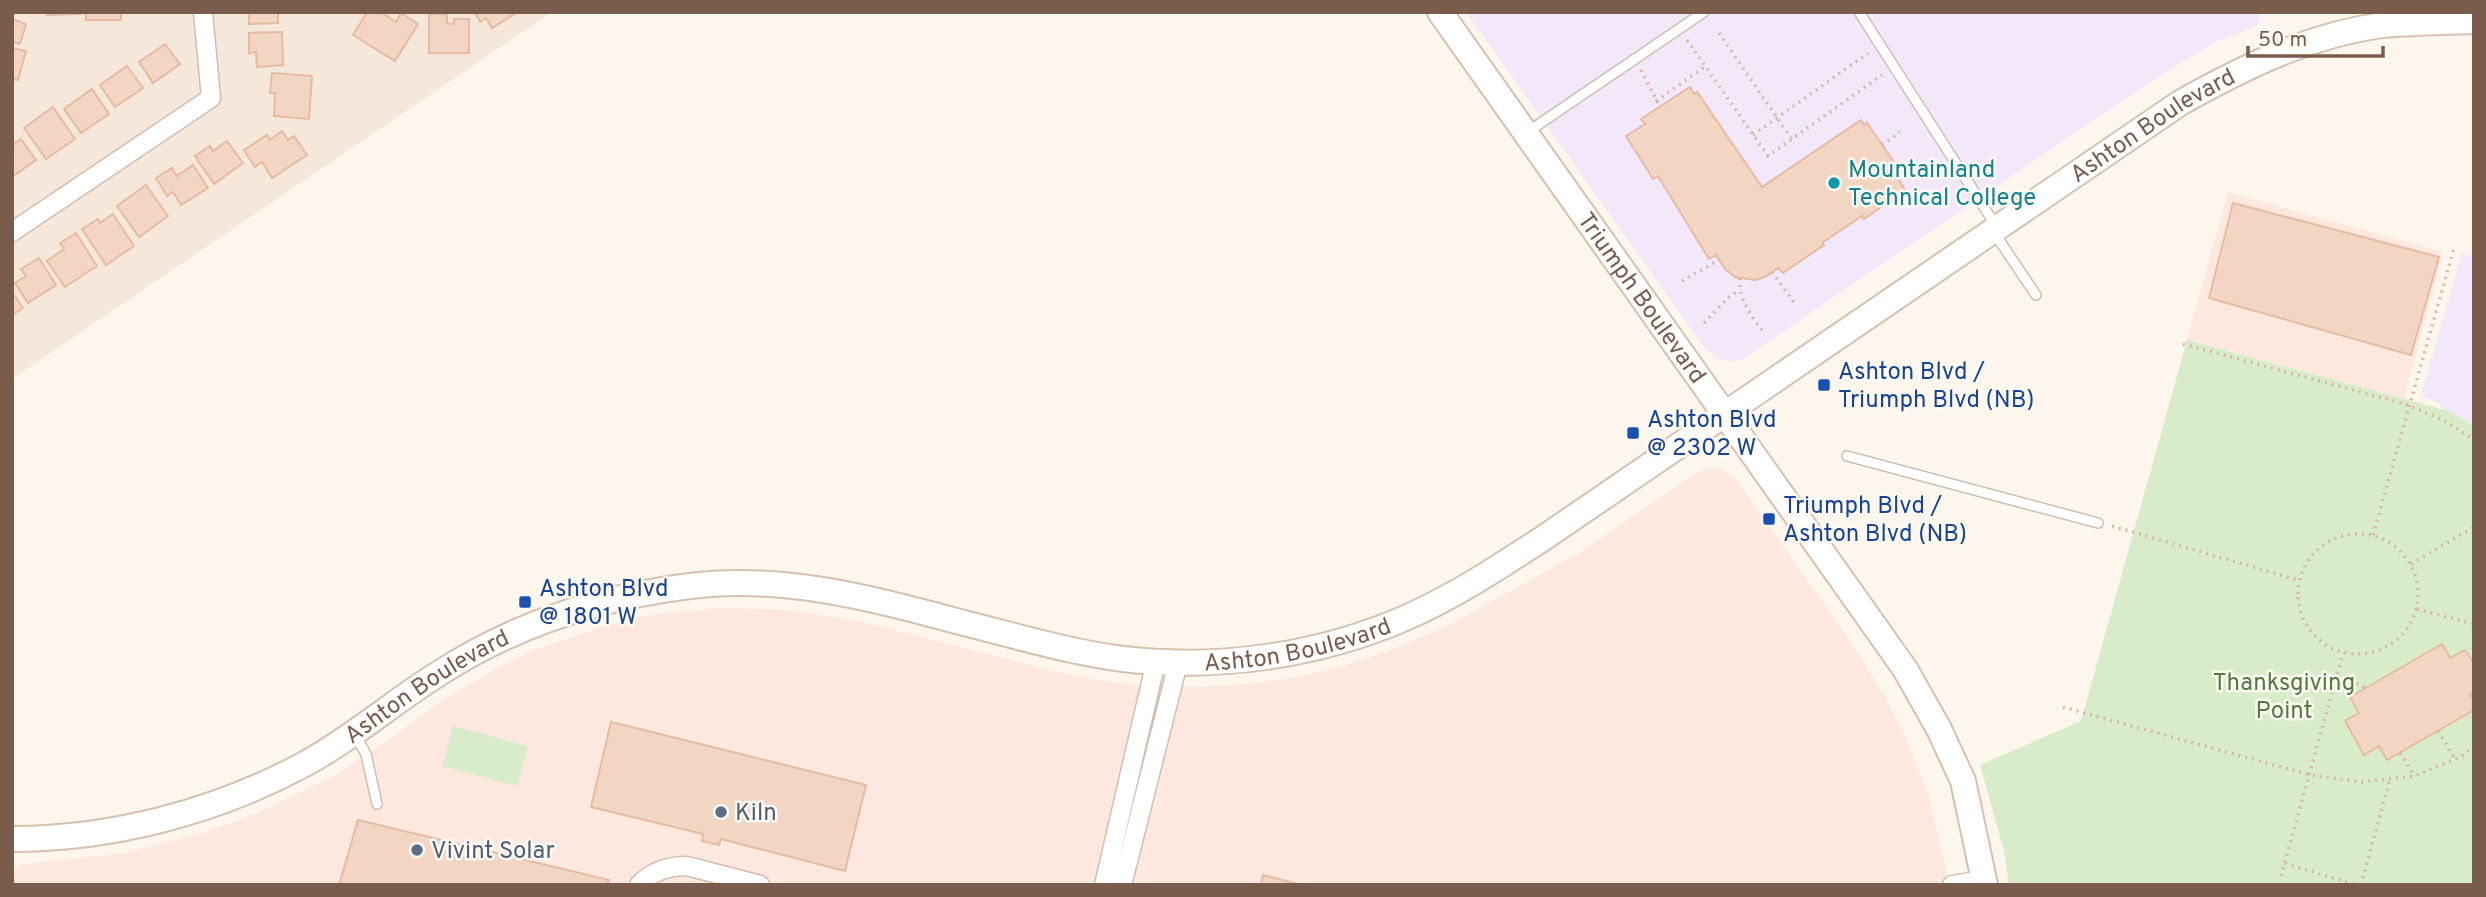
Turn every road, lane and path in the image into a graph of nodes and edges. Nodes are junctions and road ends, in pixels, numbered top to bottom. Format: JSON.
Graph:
{"nodes":[{"id":1,"x":203,"y":12,"type":"edge"},
{"id":2,"x":1704,"y":12,"type":"edge"},
{"id":3,"x":1859,"y":12,"type":"edge"},
{"id":4,"x":1442,"y":13,"type":"edge"},
{"id":5,"x":2474,"y":21,"type":"edge"},
{"id":6,"x":1719,"y":33,"type":"dead end"},
{"id":7,"x":1688,"y":40,"type":"dead end"},
{"id":8,"x":1868,"y":53,"type":"dead end"},
{"id":9,"x":1706,"y":66,"type":"junction"},
{"id":10,"x":1642,"y":70,"type":"dead end"},
{"id":11,"x":1882,"y":75,"type":"dead end"},
{"id":12,"x":1656,"y":101,"type":"junction"},
{"id":13,"x":1660,"y":107,"type":"dead end"},
{"id":14,"x":1777,"y":118,"type":"junction"},
{"id":15,"x":1900,"y":132,"type":"dead end"},
{"id":16,"x":1526,"y":134,"type":"junction"},
{"id":17,"x":1753,"y":135,"type":"junction"},
{"id":18,"x":1793,"y":141,"type":"junction"},
{"id":19,"x":1882,"y":145,"type":"dead end"},
{"id":20,"x":1995,"y":229,"type":"junction"},
{"id":21,"x":12,"y":232,"type":"edge"},
{"id":22,"x":2454,"y":248,"type":"dead end"},
{"id":23,"x":1719,"y":260,"type":"dead end"},
{"id":24,"x":1772,"y":272,"type":"dead end"},
{"id":25,"x":1740,"y":278,"type":"dead end"},
{"id":26,"x":1682,"y":281,"type":"dead end"},
{"id":27,"x":1739,"y":290,"type":"junction"},
{"id":28,"x":2036,"y":295,"type":"dead end"},
{"id":29,"x":1796,"y":305,"type":"dead end"},
{"id":30,"x":1704,"y":323,"type":"dead end"},
{"id":31,"x":1764,"y":333,"type":"dead end"},
{"id":32,"x":2183,"y":344,"type":"dead end"},
{"id":33,"x":2409,"y":406,"type":"junction"},
{"id":34,"x":1724,"y":415,"type":"junction"},
{"id":35,"x":2474,"y":440,"type":"edge"},
{"id":36,"x":1847,"y":456,"type":"dead end"},
{"id":37,"x":2098,"y":523,"type":"dead end"},
{"id":38,"x":2112,"y":526,"type":"dead end"},
{"id":39,"x":2474,"y":527,"type":"edge"},
{"id":40,"x":2373,"y":535,"type":"junction"},
{"id":41,"x":2411,"y":564,"type":"junction"},
{"id":42,"x":2298,"y":580,"type":"junction"},
{"id":43,"x":2417,"y":609,"type":"junction"},
{"id":44,"x":2474,"y":624,"type":"edge"},
{"id":45,"x":2343,"y":653,"type":"junction"},
{"id":46,"x":1167,"y":662,"type":"junction"},
{"id":47,"x":2336,"y":679,"type":"junction"},
{"id":48,"x":2365,"y":688,"type":"dead end"},
{"id":49,"x":2063,"y":707,"type":"dead end"},
{"id":50,"x":2438,"y":731,"type":"dead end"},
{"id":51,"x":354,"y":734,"type":"junction"},
{"id":52,"x":2474,"y":747,"type":"edge"},
{"id":53,"x":2400,"y":753,"type":"dead end"},
{"id":54,"x":2455,"y":759,"type":"junction"},
{"id":55,"x":2310,"y":775,"type":"junction"},
{"id":56,"x":2415,"y":776,"type":"junction"},
{"id":57,"x":2390,"y":778,"type":"junction"},
{"id":58,"x":377,"y":804,"type":"dead end"},
{"id":59,"x":12,"y":839,"type":"edge"},
{"id":60,"x":2285,"y":863,"type":"junction"},
{"id":61,"x":2281,"y":876,"type":"dead end"},
{"id":62,"x":1984,"y":882,"type":"edge"},
{"id":63,"x":639,"y":885,"type":"edge"},
{"id":64,"x":760,"y":885,"type":"edge"},
{"id":65,"x":1104,"y":885,"type":"edge"},
{"id":66,"x":1122,"y":885,"type":"edge"},
{"id":67,"x":1952,"y":885,"type":"edge"},
{"id":68,"x":2356,"y":885,"type":"edge"},
{"id":69,"x":2361,"y":885,"type":"edge"}],
"edges":[{"from":1,"to":21,"type":"street"},
{"from":2,"to":16,"type":"lane"},
{"from":3,"to":20,"type":"lane"},
{"from":4,"to":16,"type":"street","name":"Triumph Boulevard"},
{"from":5,"to":20,"type":"street","name":"Ashton Boulevard"},
{"from":6,"to":14,"type":"path"},
{"from":7,"to":9,"type":"path"},
{"from":8,"to":14,"type":"path"},
{"from":9,"to":12,"type":"path"},
{"from":9,"to":17,"type":"path"},
{"from":10,"to":12,"type":"path"},
{"from":11,"to":18,"type":"path"},
{"from":12,"to":13,"type":"path"},
{"from":14,"to":17,"type":"path"},
{"from":14,"to":18,"type":"path"},
{"from":15,"to":19,"type":"path"},
{"from":16,"to":34,"type":"street","name":"Triumph Boulevard"},
{"from":17,"to":18,"type":"path"},
{"from":20,"to":28,"type":"lane"},
{"from":20,"to":34,"type":"street","name":"Ashton Boulevard"},
{"from":22,"to":33,"type":"path"},
{"from":23,"to":26,"type":"path"},
{"from":24,"to":29,"type":"path"},
{"from":25,"to":27,"type":"path"},
{"from":27,"to":30,"type":"path"},
{"from":27,"to":31,"type":"path"},
{"from":32,"to":33,"type":"path"},
{"from":33,"to":35,"type":"path"},
{"from":33,"to":40,"type":"path"},
{"from":34,"to":46,"type":"street","name":"Ashton Boulevard"},
{"from":34,"to":62,"type":"street","name":"Triumph Boulevard"},
{"from":36,"to":37,"type":"lane"},
{"from":38,"to":42,"type":"path"},
{"from":39,"to":41,"type":"path"},
{"from":40,"to":41,"type":"path"},
{"from":40,"to":42,"type":"path"},
{"from":41,"to":43,"type":"path"},
{"from":42,"to":45,"type":"path"},
{"from":43,"to":44,"type":"path"},
{"from":43,"to":45,"type":"path"},
{"from":45,"to":47,"type":"path"},
{"from":46,"to":51,"type":"street","name":"Ashton Boulevard"},
{"from":46,"to":65,"type":"street"},
{"from":46,"to":66,"type":"street"},
{"from":47,"to":48,"type":"path"},
{"from":47,"to":55,"type":"path"},
{"from":49,"to":55,"type":"path"},
{"from":50,"to":54,"type":"path"},
{"from":51,"to":58,"type":"lane"},
{"from":51,"to":59,"type":"street","name":"Ashton Boulevard"},
{"from":52,"to":54,"type":"path"},
{"from":53,"to":56,"type":"path"},
{"from":54,"to":56,"type":"path"},
{"from":55,"to":57,"type":"path"},
{"from":55,"to":60,"type":"path"},
{"from":56,"to":57,"type":"path"},
{"from":57,"to":69,"type":"path"},
{"from":60,"to":61,"type":"path"},
{"from":60,"to":68,"type":"path"},
{"from":62,"to":67,"type":"street"},
{"from":63,"to":64,"type":"street"}]}
